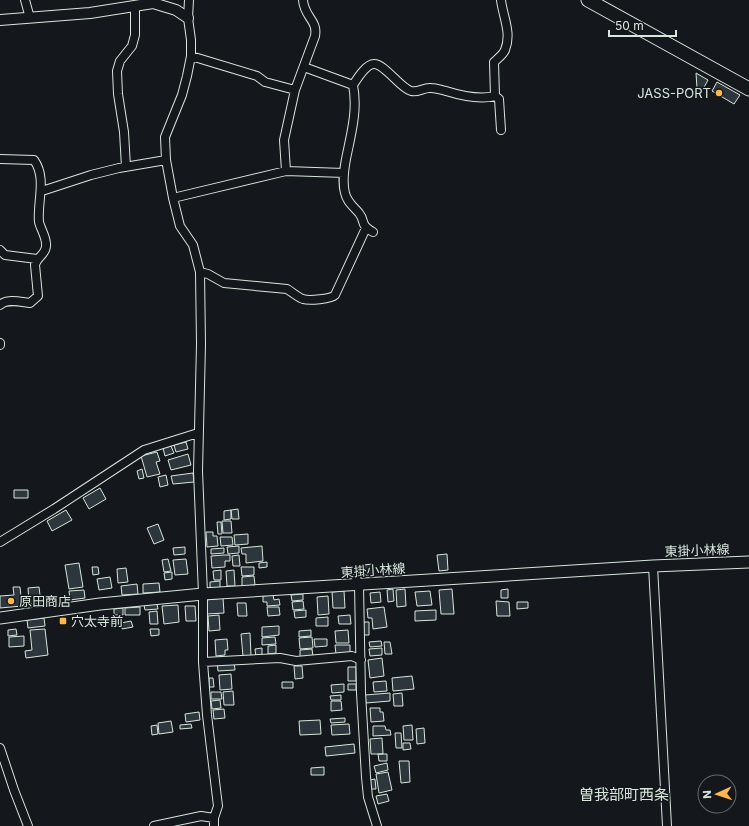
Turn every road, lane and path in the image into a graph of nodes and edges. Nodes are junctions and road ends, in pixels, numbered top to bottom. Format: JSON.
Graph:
{"nodes":[{"id":1,"x":25,"y":0,"type":"edge"},
{"id":2,"x":189,"y":0,"type":"edge"},
{"id":3,"x":303,"y":0,"type":"edge"},
{"id":4,"x":501,"y":0,"type":"edge"},
{"id":5,"x":588,"y":0,"type":"edge"},
{"id":6,"x":135,"y":6,"type":"junction"},
{"id":7,"x":30,"y":18,"type":"junction"},
{"id":8,"x":188,"y":18,"type":"junction"},
{"id":9,"x":0,"y":20,"type":"edge"},
{"id":10,"x":191,"y":56,"type":"junction"},
{"id":11,"x":304,"y":67,"type":"junction"},
{"id":12,"x":353,"y":85,"type":"junction"},
{"id":13,"x":749,"y":89,"type":"edge"},
{"id":14,"x":295,"y":90,"type":"junction"},
{"id":15,"x":495,"y":96,"type":"junction"},
{"id":16,"x":501,"y":130,"type":"dead end"},
{"id":17,"x":0,"y":159,"type":"edge"},
{"id":18,"x":166,"y":160,"type":"junction"},
{"id":19,"x":126,"y":167,"type":"junction"},
{"id":20,"x":286,"y":170,"type":"junction"},
{"id":21,"x":344,"y":173,"type":"junction"},
{"id":22,"x":41,"y":189,"type":"junction"},
{"id":23,"x":173,"y":198,"type":"junction"},
{"id":24,"x":0,"y":250,"type":"edge"},
{"id":25,"x":37,"y":259,"type":"junction"},
{"id":26,"x":200,"y":272,"type":"junction"},
{"id":27,"x":0,"y":305,"type":"edge"},
{"id":28,"x":198,"y":433,"type":"junction"},
{"id":29,"x":0,"y":542,"type":"edge"},
{"id":30,"x":749,"y":562,"type":"edge"},
{"id":31,"x":653,"y":566,"type":"junction"},
{"id":32,"x":358,"y":582,"type":"junction"},
{"id":33,"x":203,"y":594,"type":"junction"},
{"id":34,"x":0,"y":618,"type":"edge"},
{"id":35,"x":361,"y":660,"type":"junction"},
{"id":36,"x":203,"y":662,"type":"junction"},
{"id":37,"x":0,"y":748,"type":"edge"},
{"id":38,"x":214,"y":822,"type":"edge"},
{"id":39,"x":28,"y":826,"type":"edge"},
{"id":40,"x":154,"y":826,"type":"edge"},
{"id":41,"x":377,"y":826,"type":"edge"},
{"id":42,"x":667,"y":826,"type":"edge"}],
"edges":[{"from":1,"to":7,"type":"street"},
{"from":2,"to":8,"type":"street"},
{"from":3,"to":11,"type":"street"},
{"from":4,"to":15,"type":"street"},
{"from":5,"to":13,"type":"highway"},
{"from":6,"to":7,"type":"street"},
{"from":6,"to":8,"type":"street"},
{"from":6,"to":19,"type":"street"},
{"from":7,"to":9,"type":"street"},
{"from":8,"to":10,"type":"street"},
{"from":10,"to":14,"type":"street"},
{"from":10,"to":18,"type":"street"},
{"from":11,"to":12,"type":"street"},
{"from":11,"to":14,"type":"street"},
{"from":12,"to":15,"type":"street"},
{"from":12,"to":21,"type":"street"},
{"from":14,"to":20,"type":"street"},
{"from":15,"to":16,"type":"street"},
{"from":17,"to":22,"type":"street"},
{"from":18,"to":19,"type":"street"},
{"from":18,"to":23,"type":"street"},
{"from":19,"to":22,"type":"street"},
{"from":20,"to":21,"type":"street"},
{"from":20,"to":23,"type":"street"},
{"from":21,"to":26,"type":"street"},
{"from":22,"to":25,"type":"street"},
{"from":23,"to":26,"type":"street"},
{"from":24,"to":25,"type":"street"},
{"from":25,"to":27,"type":"street"},
{"from":26,"to":28,"type":"street"},
{"from":28,"to":29,"type":"street"},
{"from":28,"to":33,"type":"street"},
{"from":30,"to":31,"type":"main road","name":"東掛小林線"},
{"from":31,"to":32,"type":"main road","name":"東掛小林線"},
{"from":31,"to":42,"type":"street"},
{"from":32,"to":33,"type":"main road","name":"東掛小林線"},
{"from":32,"to":35,"type":"street"},
{"from":33,"to":34,"type":"main road","name":"東掛小林線"},
{"from":33,"to":36,"type":"street"},
{"from":35,"to":36,"type":"street"},
{"from":35,"to":41,"type":"street"},
{"from":36,"to":38,"type":"street"},
{"from":37,"to":39,"type":"street"},
{"from":38,"to":40,"type":"street"}]}
